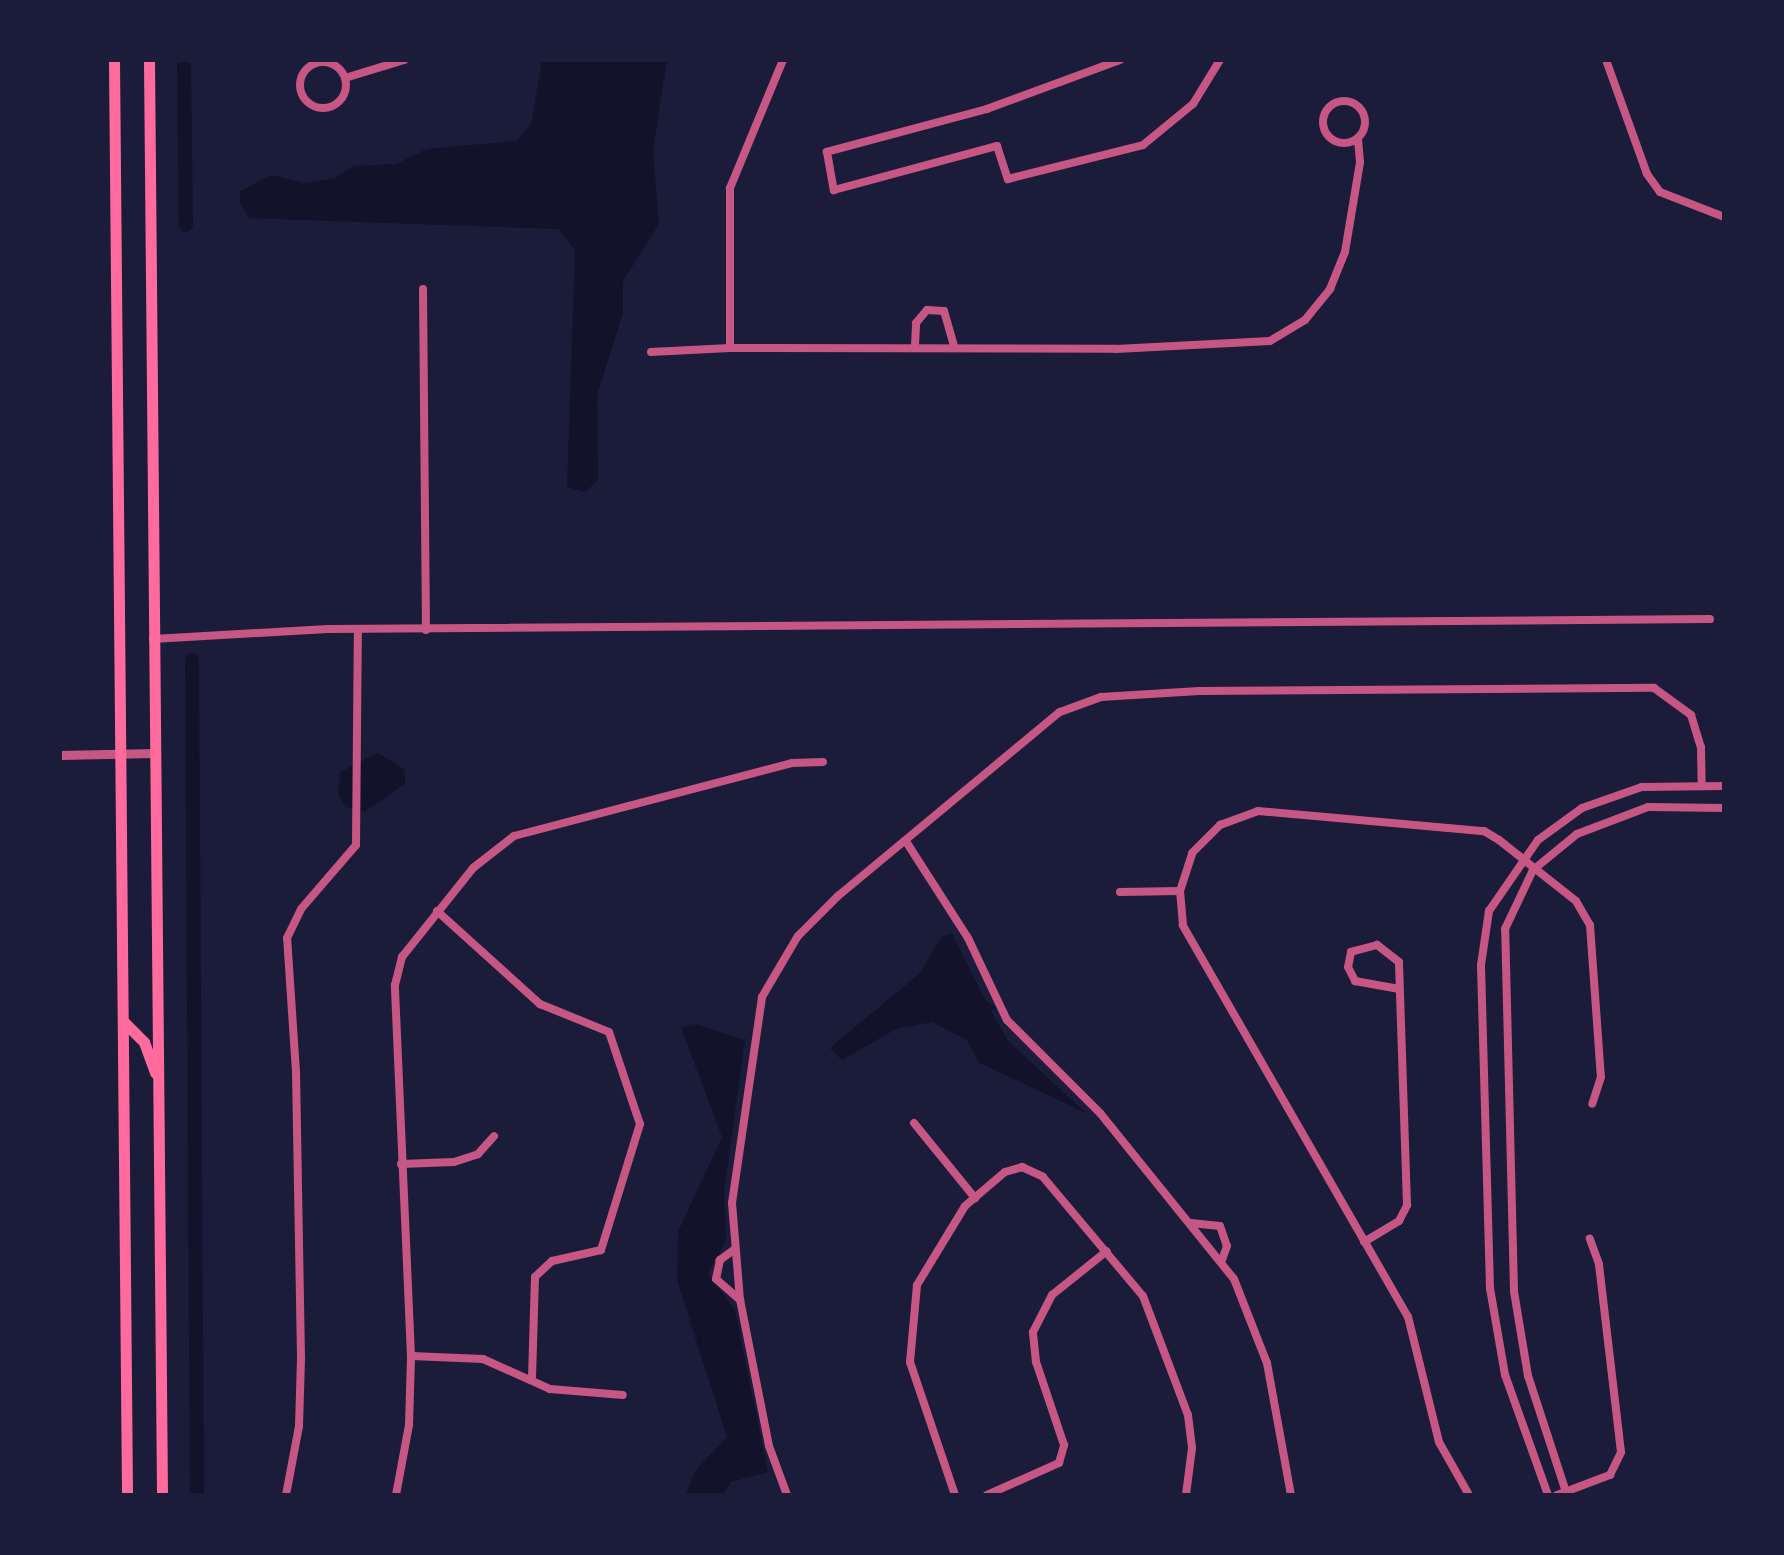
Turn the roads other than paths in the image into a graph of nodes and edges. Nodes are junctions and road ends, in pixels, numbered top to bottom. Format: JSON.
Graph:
{"nodes":[{"id":1,"x":114,"y":60,"type":"edge"},
{"id":2,"x":149,"y":60,"type":"edge"},
{"id":3,"x":404,"y":60,"type":"edge"},
{"id":4,"x":784,"y":60,"type":"edge"},
{"id":5,"x":1120,"y":60,"type":"edge"},
{"id":6,"x":1220,"y":60,"type":"edge"},
{"id":7,"x":1606,"y":60,"type":"edge"},
{"id":8,"x":345,"y":78,"type":"junction"},
{"id":9,"x":1358,"y":138,"type":"junction"},
{"id":10,"x":1724,"y":217,"type":"edge"},
{"id":11,"x":423,"y":289,"type":"dead end"},
{"id":12,"x":915,"y":345,"type":"junction"},
{"id":13,"x":954,"y":345,"type":"junction"},
{"id":14,"x":730,"y":348,"type":"junction"},
{"id":15,"x":651,"y":352,"type":"dead end"},
{"id":16,"x":1710,"y":620,"type":"dead end"},
{"id":17,"x":358,"y":630,"type":"junction"},
{"id":18,"x":426,"y":630,"type":"junction"},
{"id":19,"x":153,"y":639,"type":"junction"},
{"id":20,"x":155,"y":753,"type":"junction"},
{"id":21,"x":122,"y":754,"type":"junction"},
{"id":22,"x":60,"y":755,"type":"edge"},
{"id":23,"x":823,"y":762,"type":"dead end"},
{"id":24,"x":1702,"y":786,"type":"junction"},
{"id":25,"x":1724,"y":786,"type":"edge"},
{"id":26,"x":1723,"y":808,"type":"edge"},
{"id":27,"x":907,"y":844,"type":"junction"},
{"id":28,"x":1521,"y":861,"type":"junction"},
{"id":29,"x":1533,"y":870,"type":"junction"},
{"id":30,"x":1120,"y":892,"type":"dead end"},
{"id":31,"x":1180,"y":892,"type":"junction"},
{"id":32,"x":437,"y":912,"type":"junction"},
{"id":33,"x":1399,"y":989,"type":"junction"},
{"id":34,"x":124,"y":1023,"type":"junction"},
{"id":35,"x":158,"y":1082,"type":"junction"},
{"id":36,"x":1592,"y":1104,"type":"dead end"},
{"id":37,"x":914,"y":1123,"type":"dead end"},
{"id":38,"x":494,"y":1136,"type":"dead end"},
{"id":39,"x":400,"y":1164,"type":"junction"},
{"id":40,"x":975,"y":1198,"type":"junction"},
{"id":41,"x":1191,"y":1223,"type":"junction"},
{"id":42,"x":1590,"y":1239,"type":"dead end"},
{"id":43,"x":1364,"y":1242,"type":"junction"},
{"id":44,"x":736,"y":1248,"type":"junction"},
{"id":45,"x":1106,"y":1251,"type":"junction"},
{"id":46,"x":1222,"y":1260,"type":"junction"},
{"id":47,"x":740,"y":1300,"type":"junction"},
{"id":48,"x":411,"y":1356,"type":"junction"},
{"id":49,"x":532,"y":1378,"type":"junction"},
{"id":50,"x":624,"y":1396,"type":"dead end"},
{"id":51,"x":1564,"y":1494,"type":"edge"},
{"id":52,"x":126,"y":1495,"type":"edge"},
{"id":53,"x":162,"y":1495,"type":"edge"},
{"id":54,"x":286,"y":1495,"type":"edge"},
{"id":55,"x":396,"y":1495,"type":"edge"},
{"id":56,"x":787,"y":1495,"type":"edge"},
{"id":57,"x":954,"y":1495,"type":"edge"},
{"id":58,"x":986,"y":1495,"type":"edge"},
{"id":59,"x":1186,"y":1495,"type":"edge"},
{"id":60,"x":1291,"y":1495,"type":"edge"},
{"id":61,"x":1469,"y":1495,"type":"edge"},
{"id":62,"x":1548,"y":1495,"type":"edge"}],
"edges":[{"from":1,"to":21,"type":"main road"},
{"from":2,"to":19,"type":"main road"},
{"from":3,"to":8,"type":"street"},
{"from":4,"to":14,"type":"street"},
{"from":5,"to":6,"type":"street"},
{"from":7,"to":10,"type":"street"},
{"from":8,"to":8,"type":"street"},
{"from":9,"to":9,"type":"street"},
{"from":9,"to":13,"type":"street"},
{"from":11,"to":18,"type":"street"},
{"from":12,"to":13,"type":"street"},
{"from":12,"to":13,"type":"street"},
{"from":12,"to":14,"type":"street"},
{"from":14,"to":15,"type":"street"},
{"from":16,"to":18,"type":"street"},
{"from":17,"to":18,"type":"street"},
{"from":17,"to":19,"type":"street"},
{"from":17,"to":54,"type":"street"},
{"from":19,"to":20,"type":"main road"},
{"from":20,"to":21,"type":"street"},
{"from":20,"to":35,"type":"main road"},
{"from":21,"to":22,"type":"street"},
{"from":21,"to":34,"type":"main road"},
{"from":23,"to":32,"type":"street"},
{"from":24,"to":25,"type":"street"},
{"from":24,"to":27,"type":"street"},
{"from":24,"to":28,"type":"street"},
{"from":25,"to":26,"type":"street"},
{"from":26,"to":29,"type":"street"},
{"from":27,"to":41,"type":"street"},
{"from":27,"to":44,"type":"street"},
{"from":28,"to":29,"type":"street"},
{"from":28,"to":31,"type":"street"},
{"from":28,"to":62,"type":"street"},
{"from":29,"to":36,"type":"street"},
{"from":29,"to":51,"type":"street"},
{"from":30,"to":31,"type":"street"},
{"from":31,"to":43,"type":"street"},
{"from":32,"to":39,"type":"street"},
{"from":32,"to":49,"type":"street"},
{"from":33,"to":33,"type":"street"},
{"from":33,"to":43,"type":"street"},
{"from":34,"to":35,"type":"main road"},
{"from":34,"to":52,"type":"main road"},
{"from":35,"to":53,"type":"main road"},
{"from":37,"to":40,"type":"street"},
{"from":38,"to":39,"type":"street"},
{"from":39,"to":48,"type":"street"},
{"from":40,"to":45,"type":"street"},
{"from":40,"to":57,"type":"street"},
{"from":41,"to":46,"type":"street"},
{"from":41,"to":46,"type":"street"},
{"from":42,"to":51,"type":"street"},
{"from":43,"to":61,"type":"street"},
{"from":44,"to":47,"type":"street"},
{"from":44,"to":47,"type":"street"},
{"from":45,"to":58,"type":"street"},
{"from":45,"to":59,"type":"street"},
{"from":46,"to":60,"type":"street"},
{"from":47,"to":56,"type":"street"},
{"from":48,"to":49,"type":"street"},
{"from":48,"to":55,"type":"street"},
{"from":49,"to":50,"type":"street"}]}
